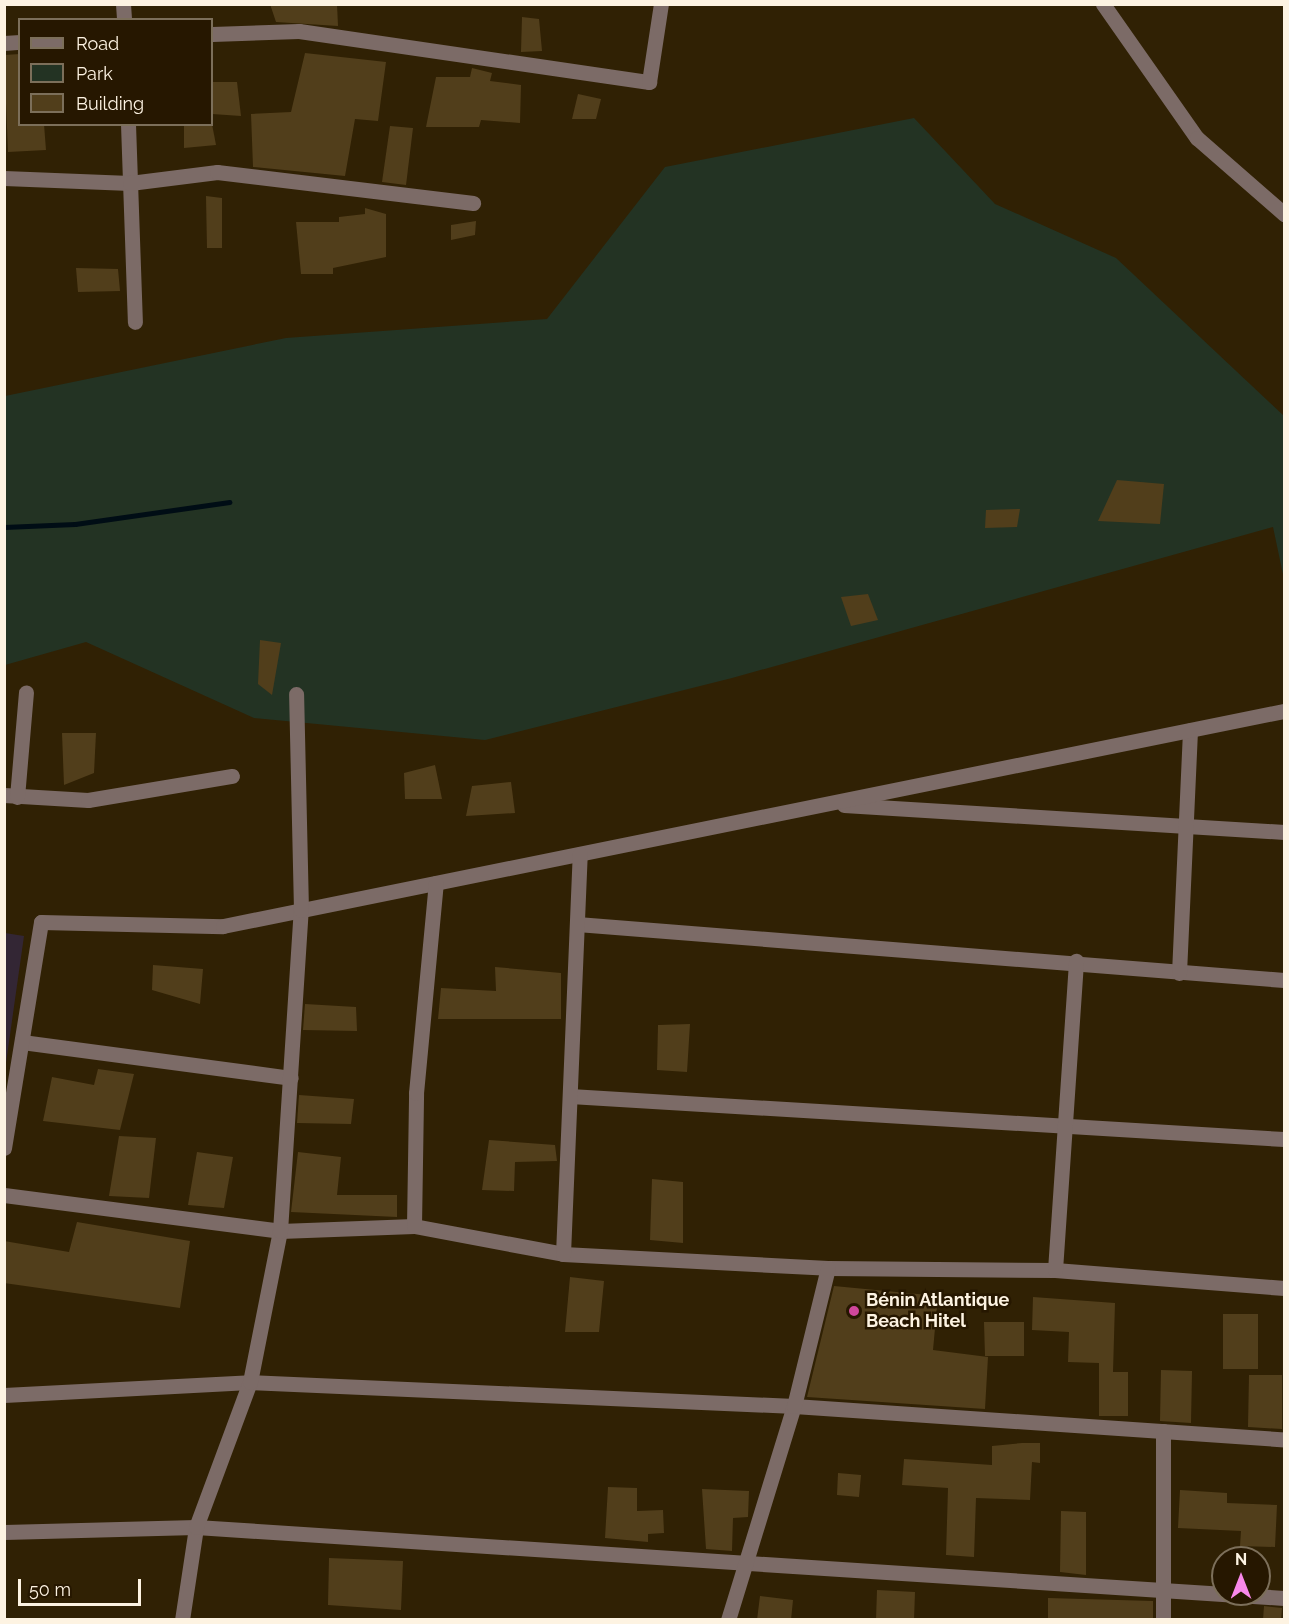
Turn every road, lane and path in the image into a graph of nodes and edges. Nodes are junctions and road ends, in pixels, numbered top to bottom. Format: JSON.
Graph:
{"nodes":[{"id":1,"x":661,"y":4,"type":"edge"},
{"id":2,"x":1102,"y":4,"type":"edge"},
{"id":3,"x":213,"y":34,"type":"edge"},
{"id":4,"x":128,"y":126,"type":"edge"},
{"id":5,"x":4,"y":178,"type":"edge"},
{"id":6,"x":130,"y":183,"type":"junction"},
{"id":7,"x":473,"y":203,"type":"dead end"},
{"id":8,"x":1284,"y":214,"type":"edge"},
{"id":9,"x":135,"y":322,"type":"dead end"},
{"id":10,"x":26,"y":692,"type":"dead end"},
{"id":11,"x":296,"y":694,"type":"dead end"},
{"id":12,"x":1284,"y":711,"type":"edge"},
{"id":13,"x":1190,"y":730,"type":"junction"},
{"id":14,"x":232,"y":776,"type":"dead end"},
{"id":15,"x":11,"y":796,"type":"edge"},
{"id":16,"x":823,"y":803,"type":"junction"},
{"id":17,"x":1185,"y":826,"type":"junction"},
{"id":18,"x":1284,"y":832,"type":"edge"},
{"id":19,"x":580,"y":854,"type":"junction"},
{"id":20,"x":436,"y":883,"type":"junction"},
{"id":21,"x":301,"y":910,"type":"junction"},
{"id":22,"x":577,"y":924,"type":"junction"},
{"id":23,"x":1076,"y":962,"type":"junction"},
{"id":24,"x":1179,"y":973,"type":"junction"},
{"id":25,"x":1284,"y":980,"type":"edge"},
{"id":26,"x":22,"y":1042,"type":"junction"},
{"id":27,"x":291,"y":1078,"type":"junction"},
{"id":28,"x":570,"y":1096,"type":"junction"},
{"id":29,"x":1065,"y":1126,"type":"junction"},
{"id":30,"x":1284,"y":1139,"type":"edge"},
{"id":31,"x":4,"y":1148,"type":"edge"},
{"id":32,"x":4,"y":1195,"type":"edge"},
{"id":33,"x":414,"y":1226,"type":"junction"},
{"id":34,"x":280,"y":1231,"type":"junction"},
{"id":35,"x":563,"y":1254,"type":"junction"},
{"id":36,"x":828,"y":1269,"type":"junction"},
{"id":37,"x":1055,"y":1270,"type":"junction"},
{"id":38,"x":1284,"y":1288,"type":"edge"},
{"id":39,"x":250,"y":1382,"type":"junction"},
{"id":40,"x":4,"y":1395,"type":"edge"},
{"id":41,"x":794,"y":1406,"type":"junction"},
{"id":42,"x":1163,"y":1431,"type":"junction"},
{"id":43,"x":1284,"y":1439,"type":"edge"},
{"id":44,"x":196,"y":1527,"type":"junction"},
{"id":45,"x":4,"y":1532,"type":"edge"},
{"id":46,"x":742,"y":1563,"type":"junction"},
{"id":47,"x":1164,"y":1591,"type":"junction"},
{"id":48,"x":1284,"y":1598,"type":"edge"},
{"id":49,"x":182,"y":1620,"type":"edge"},
{"id":50,"x":728,"y":1620,"type":"edge"},
{"id":51,"x":1162,"y":1620,"type":"edge"}],
"edges":[{"from":1,"to":3,"type":"street"},
{"from":2,"to":8,"type":"street"},
{"from":4,"to":6,"type":"street"},
{"from":5,"to":6,"type":"street"},
{"from":6,"to":7,"type":"street"},
{"from":6,"to":9,"type":"street"},
{"from":10,"to":15,"type":"street"},
{"from":11,"to":21,"type":"street"},
{"from":12,"to":13,"type":"street"},
{"from":13,"to":16,"type":"street"},
{"from":13,"to":17,"type":"street"},
{"from":14,"to":15,"type":"street"},
{"from":16,"to":17,"type":"street"},
{"from":16,"to":19,"type":"street"},
{"from":17,"to":18,"type":"street"},
{"from":17,"to":24,"type":"street"},
{"from":19,"to":20,"type":"street"},
{"from":19,"to":22,"type":"street"},
{"from":20,"to":21,"type":"street"},
{"from":20,"to":33,"type":"street"},
{"from":21,"to":26,"type":"street"},
{"from":21,"to":27,"type":"street"},
{"from":22,"to":23,"type":"street"},
{"from":22,"to":28,"type":"street"},
{"from":23,"to":24,"type":"street"},
{"from":23,"to":29,"type":"street"},
{"from":24,"to":25,"type":"street"},
{"from":26,"to":27,"type":"street"},
{"from":26,"to":31,"type":"street"},
{"from":27,"to":34,"type":"street"},
{"from":28,"to":29,"type":"street"},
{"from":28,"to":35,"type":"street"},
{"from":29,"to":30,"type":"street"},
{"from":29,"to":37,"type":"street"},
{"from":32,"to":34,"type":"street"},
{"from":33,"to":34,"type":"street"},
{"from":33,"to":35,"type":"street"},
{"from":34,"to":39,"type":"street"},
{"from":35,"to":36,"type":"street"},
{"from":36,"to":37,"type":"street"},
{"from":36,"to":41,"type":"street"},
{"from":37,"to":38,"type":"street"},
{"from":39,"to":40,"type":"street"},
{"from":39,"to":41,"type":"street"},
{"from":39,"to":44,"type":"street"},
{"from":41,"to":42,"type":"street"},
{"from":41,"to":46,"type":"street"},
{"from":42,"to":43,"type":"street"},
{"from":42,"to":47,"type":"street"},
{"from":44,"to":45,"type":"street"},
{"from":44,"to":46,"type":"street"},
{"from":44,"to":49,"type":"street"},
{"from":46,"to":47,"type":"street"},
{"from":46,"to":50,"type":"street"},
{"from":47,"to":48,"type":"street"},
{"from":47,"to":51,"type":"street"}]}
